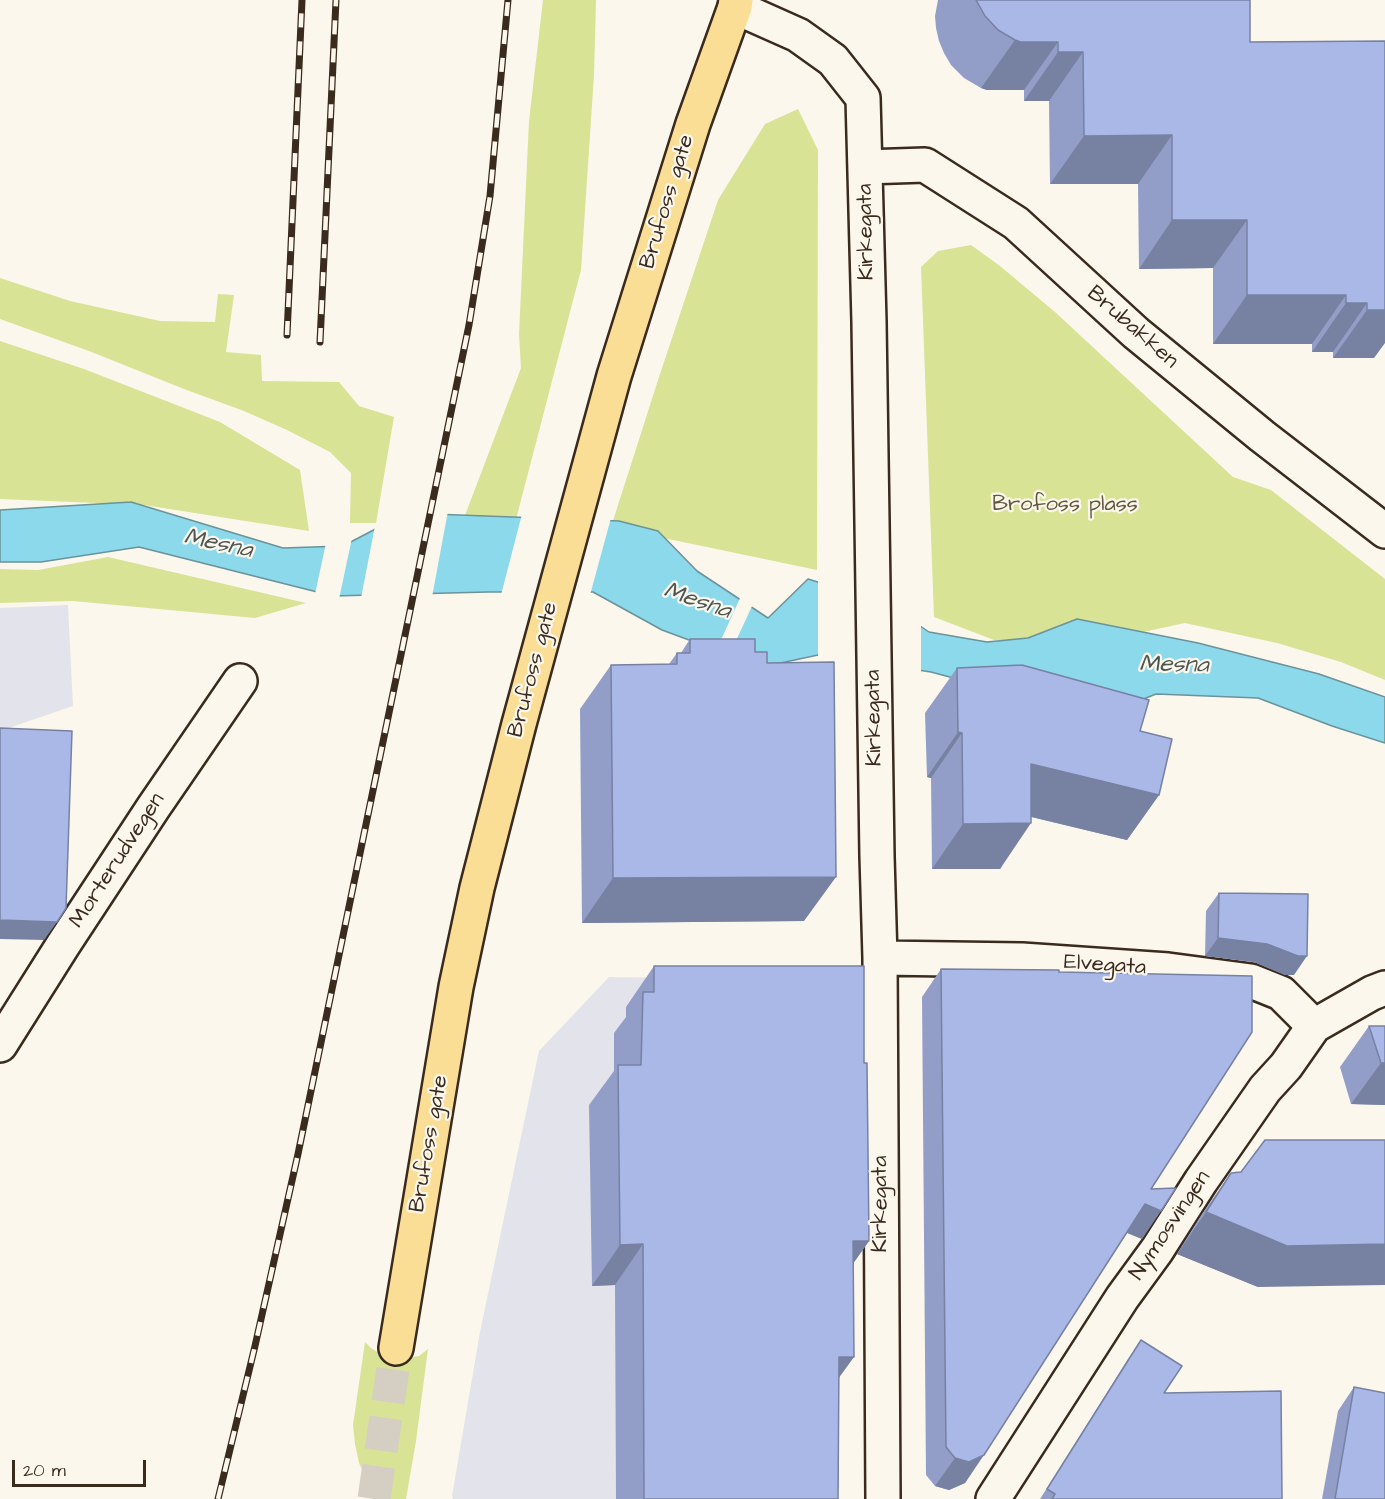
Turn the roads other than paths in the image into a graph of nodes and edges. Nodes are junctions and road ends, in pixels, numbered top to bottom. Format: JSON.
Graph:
{"nodes":[{"id":1,"x":738,"y":2,"type":"edge"},
{"id":2,"x":866,"y":167,"type":"junction"},
{"id":3,"x":1381,"y":520,"type":"edge"},
{"id":4,"x":240,"y":681,"type":"dead end"},
{"id":5,"x":880,"y":958,"type":"junction"},
{"id":6,"x":1385,"y":988,"type":"edge"},
{"id":7,"x":1314,"y":1026,"type":"junction"},
{"id":8,"x":0,"y":1045,"type":"edge"},
{"id":9,"x":396,"y":1348,"type":"tunnel mouth"},
{"id":10,"x":883,"y":1499,"type":"edge"},
{"id":11,"x":993,"y":1499,"type":"edge"}],
"edges":[{"from":1,"to":2,"type":"street","name":"Kirkegata"},
{"from":1,"to":9,"type":"main road","name":"Brufoss gate"},
{"from":2,"to":3,"type":"street","name":"Brubakken"},
{"from":2,"to":5,"type":"street","name":"Kirkegata"},
{"from":4,"to":8,"type":"street","name":"Morterudvegen"},
{"from":5,"to":7,"type":"street","name":"Elvegata"},
{"from":5,"to":10,"type":"street","name":"Kirkegata"},
{"from":6,"to":7,"type":"street","name":"Nymosvingen"},
{"from":7,"to":11,"type":"street","name":"Nymosvingen"}]}
